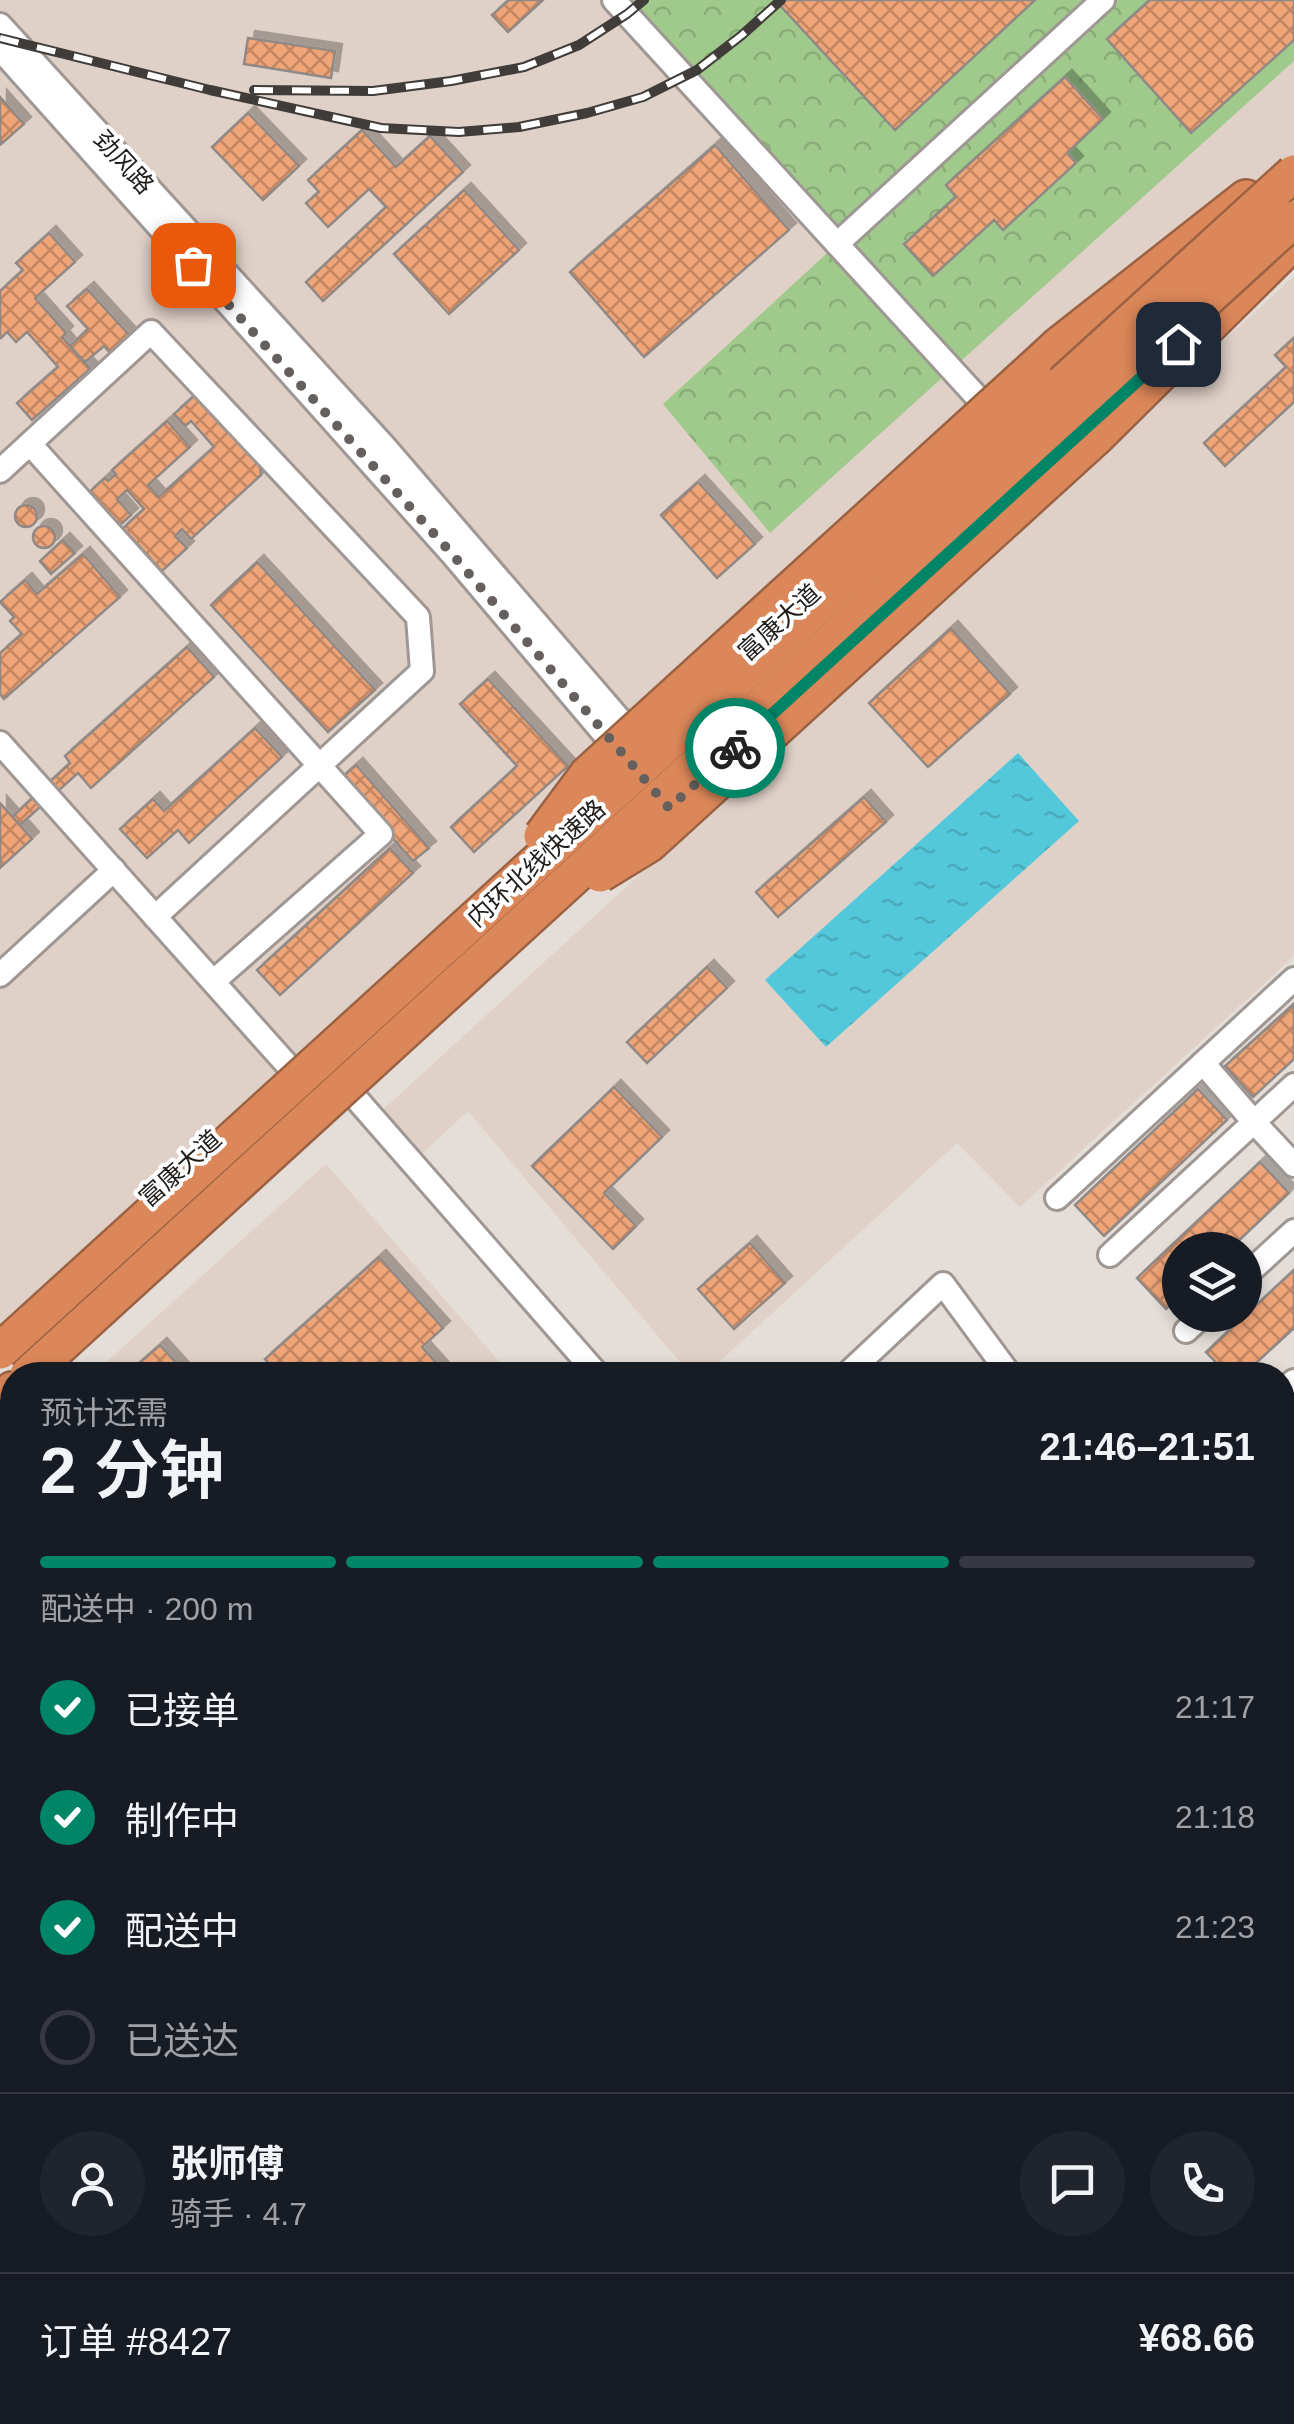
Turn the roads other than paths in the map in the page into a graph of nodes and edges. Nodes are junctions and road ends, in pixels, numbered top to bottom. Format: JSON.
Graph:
{"nodes":[{"id":1,"x":614,"y":0,"type":"edge"},
{"id":2,"x":1103,"y":0,"type":"edge"},
{"id":3,"x":0,"y":25,"type":"edge"},
{"id":4,"x":0,"y":49,"type":"edge"},
{"id":5,"x":1286,"y":169,"type":"edge"},
{"id":6,"x":1294,"y":219,"type":"edge"},
{"id":7,"x":1294,"y":240,"type":"edge"},
{"id":8,"x":837,"y":244,"type":"junction"},
{"id":9,"x":1000,"y":422,"type":"junction"},
{"id":10,"x":30,"y":444,"type":"junction"},
{"id":11,"x":0,"y":472,"type":"edge"},
{"id":12,"x":0,"y":743,"type":"edge"},
{"id":13,"x":635,"y":754,"type":"junction"},
{"id":14,"x":320,"y":765,"type":"junction"},
{"id":15,"x":677,"y":801,"type":"junction"},
{"id":16,"x":114,"y":870,"type":"junction"},
{"id":17,"x":155,"y":917,"type":"junction"},
{"id":18,"x":0,"y":975,"type":"edge"},
{"id":19,"x":1294,"y":979,"type":"edge"},
{"id":20,"x":214,"y":981,"type":"junction"},
{"id":21,"x":401,"y":986,"type":"junction"},
{"id":22,"x":424,"y":1014,"type":"junction"},
{"id":23,"x":1204,"y":1063,"type":"junction"},
{"id":24,"x":290,"y":1068,"type":"junction"},
{"id":25,"x":1294,"y":1085,"type":"edge"},
{"id":26,"x":353,"y":1095,"type":"junction"},
{"id":27,"x":1254,"y":1122,"type":"junction"},
{"id":28,"x":1294,"y":1165,"type":"edge"},
{"id":29,"x":1057,"y":1198,"type":"dead end"},
{"id":30,"x":1294,"y":1231,"type":"edge"},
{"id":31,"x":1110,"y":1256,"type":"dead end"},
{"id":32,"x":1262,"y":1260,"type":"edge"},
{"id":33,"x":0,"y":1332,"type":"edge"},
{"id":34,"x":0,"y":1351,"type":"edge"},
{"id":35,"x":42,"y":1362,"type":"edge"},
{"id":36,"x":60,"y":1362,"type":"edge"},
{"id":37,"x":587,"y":1362,"type":"edge"},
{"id":38,"x":860,"y":1362,"type":"edge"},
{"id":39,"x":1000,"y":1362,"type":"edge"}],
"edges":[{"from":1,"to":8,"type":"street"},
{"from":2,"to":8,"type":"street"},
{"from":3,"to":13,"type":"street","name":"劲风路"},
{"from":4,"to":13,"type":"street","name":"劲风路"},
{"from":5,"to":9,"type":"main road","name":"富康大道"},
{"from":5,"to":21,"type":"highway","name":"内环北线快速路","bridge":true},
{"from":5,"to":21,"type":"highway","bridge":true},
{"from":6,"to":22,"type":"highway","name":"内环北线快速路","bridge":true},
{"from":7,"to":15,"type":"main road"},
{"from":7,"to":22,"type":"highway","bridge":true},
{"from":8,"to":9,"type":"street"},
{"from":9,"to":13,"type":"main road","name":"富康大道"},
{"from":10,"to":11,"type":"street"},
{"from":10,"to":14,"type":"street"},
{"from":10,"to":14,"type":"street"},
{"from":12,"to":16,"type":"street"},
{"from":13,"to":15,"type":"street","name":"劲风路"},
{"from":13,"to":24,"type":"main road","name":"富康大道"},
{"from":14,"to":17,"type":"street"},
{"from":14,"to":20,"type":"street"},
{"from":15,"to":26,"type":"main road"},
{"from":16,"to":17,"type":"street"},
{"from":16,"to":18,"type":"street"},
{"from":17,"to":20,"type":"street"},
{"from":19,"to":23,"type":"street"},
{"from":20,"to":24,"type":"street"},
{"from":21,"to":34,"type":"highway","name":"内环北线快速路","bridge":true},
{"from":22,"to":35,"type":"highway","name":"内环北线快速路","bridge":true},
{"from":23,"to":27,"type":"street"},
{"from":23,"to":29,"type":"street"},
{"from":24,"to":33,"type":"main road","name":"富康大道"},
{"from":25,"to":27,"type":"street"},
{"from":26,"to":36,"type":"main road"},
{"from":26,"to":37,"type":"street"},
{"from":27,"to":28,"type":"street"},
{"from":27,"to":31,"type":"street"},
{"from":30,"to":32,"type":"street"},
{"from":38,"to":39,"type":"street"}]}
